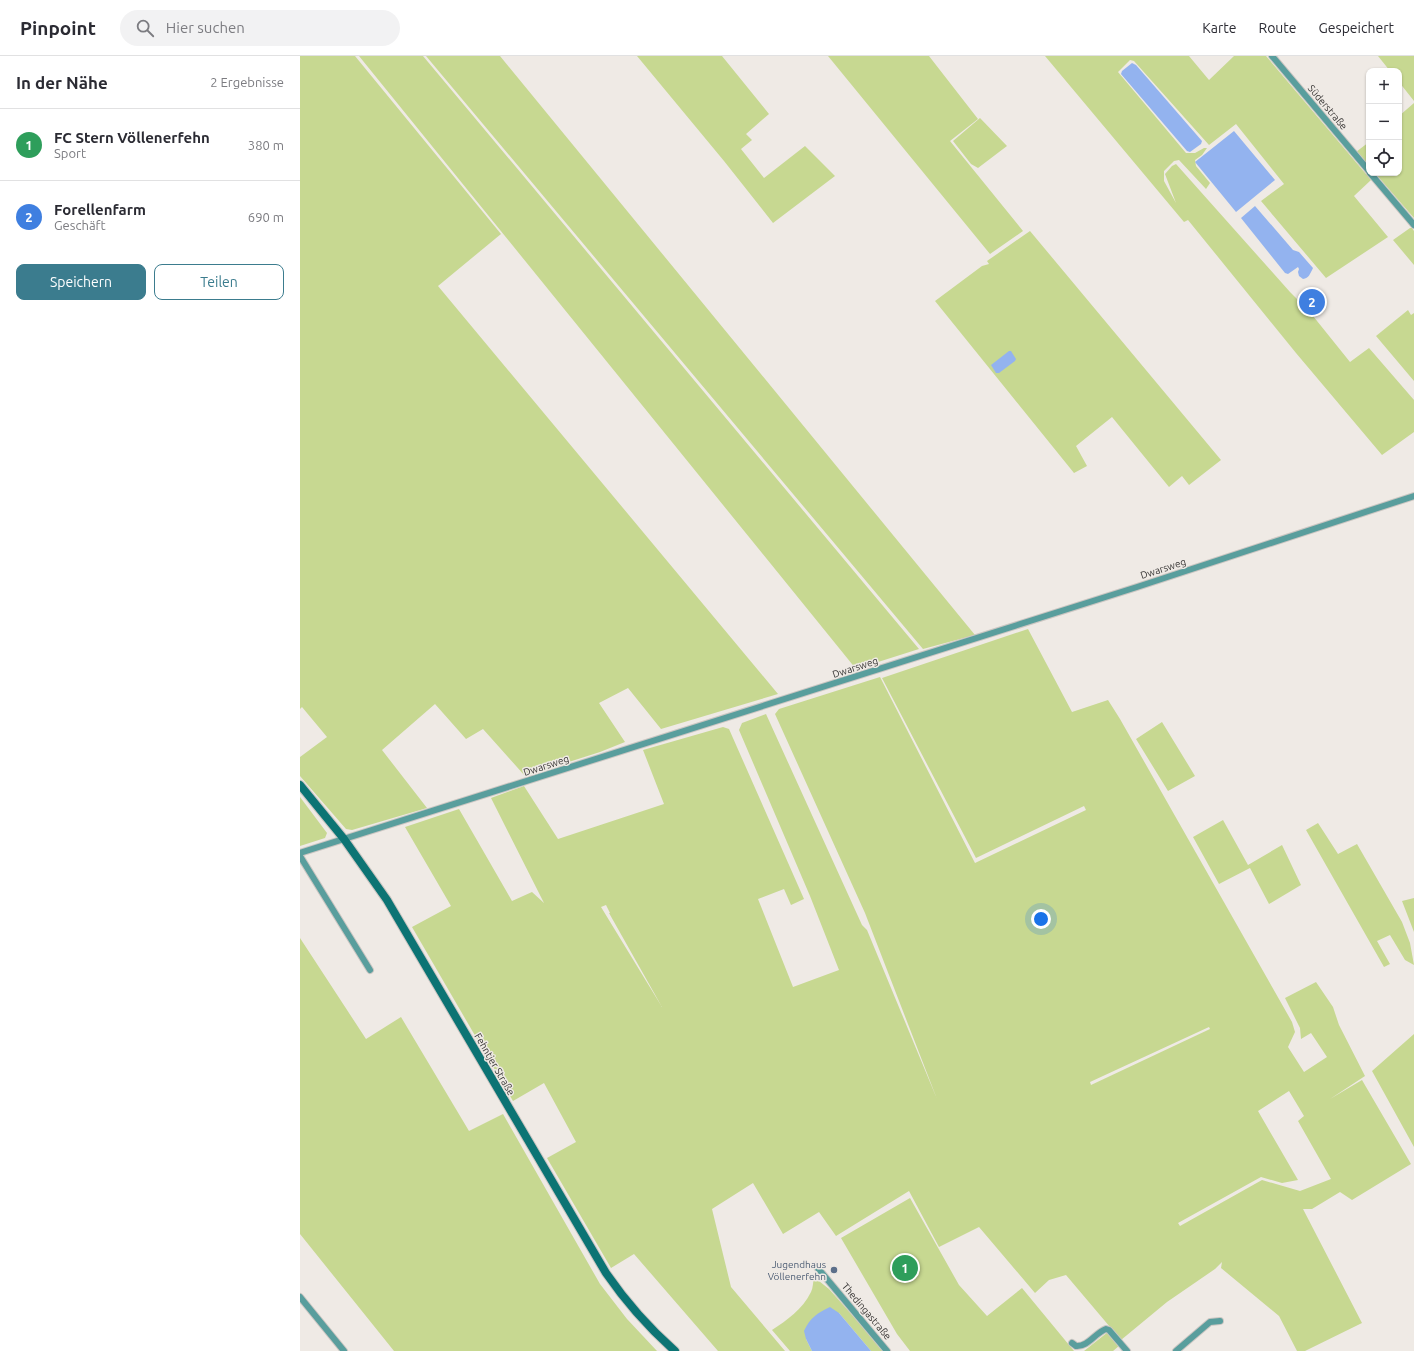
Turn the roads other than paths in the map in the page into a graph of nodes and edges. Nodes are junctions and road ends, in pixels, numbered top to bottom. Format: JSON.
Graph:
{"nodes":[{"id":1,"x":1272,"y":56,"type":"edge"},
{"id":2,"x":1366,"y":167,"type":"edge"},
{"id":3,"x":1373,"y":176,"type":"edge"},
{"id":4,"x":1414,"y":225,"type":"edge"},
{"id":5,"x":1414,"y":496,"type":"edge"},
{"id":6,"x":300,"y":785,"type":"edge"},
{"id":7,"x":344,"y":839,"type":"junction"},
{"id":8,"x":300,"y":855,"type":"edge"},
{"id":9,"x":370,"y":970,"type":"dead end"},
{"id":10,"x":816,"y":1266,"type":"dead end"},
{"id":11,"x":300,"y":1297,"type":"edge"},
{"id":12,"x":1220,"y":1321,"type":"dead end"},
{"id":13,"x":1072,"y":1343,"type":"dead end"},
{"id":14,"x":344,"y":1351,"type":"edge"},
{"id":15,"x":675,"y":1351,"type":"edge"},
{"id":16,"x":887,"y":1351,"type":"edge"},
{"id":17,"x":1127,"y":1351,"type":"edge"},
{"id":18,"x":1176,"y":1351,"type":"edge"}],
"edges":[{"from":1,"to":2,"type":"street","name":"Süderstraße"},
{"from":3,"to":4,"type":"street","name":"Süderstraße"},
{"from":5,"to":7,"type":"street","name":"Dwarsweg"},
{"from":6,"to":7,"type":"street","name":"Fehntjer Straße"},
{"from":7,"to":8,"type":"street","name":"Dwarsweg"},
{"from":7,"to":15,"type":"street","name":"Fehntjer Straße"},
{"from":8,"to":9,"type":"street","name":"Dwarsweg"},
{"from":10,"to":16,"type":"street","name":"Thedingastraße"},
{"from":11,"to":14,"type":"street"},
{"from":12,"to":18,"type":"street"},
{"from":13,"to":17,"type":"street"}]}
